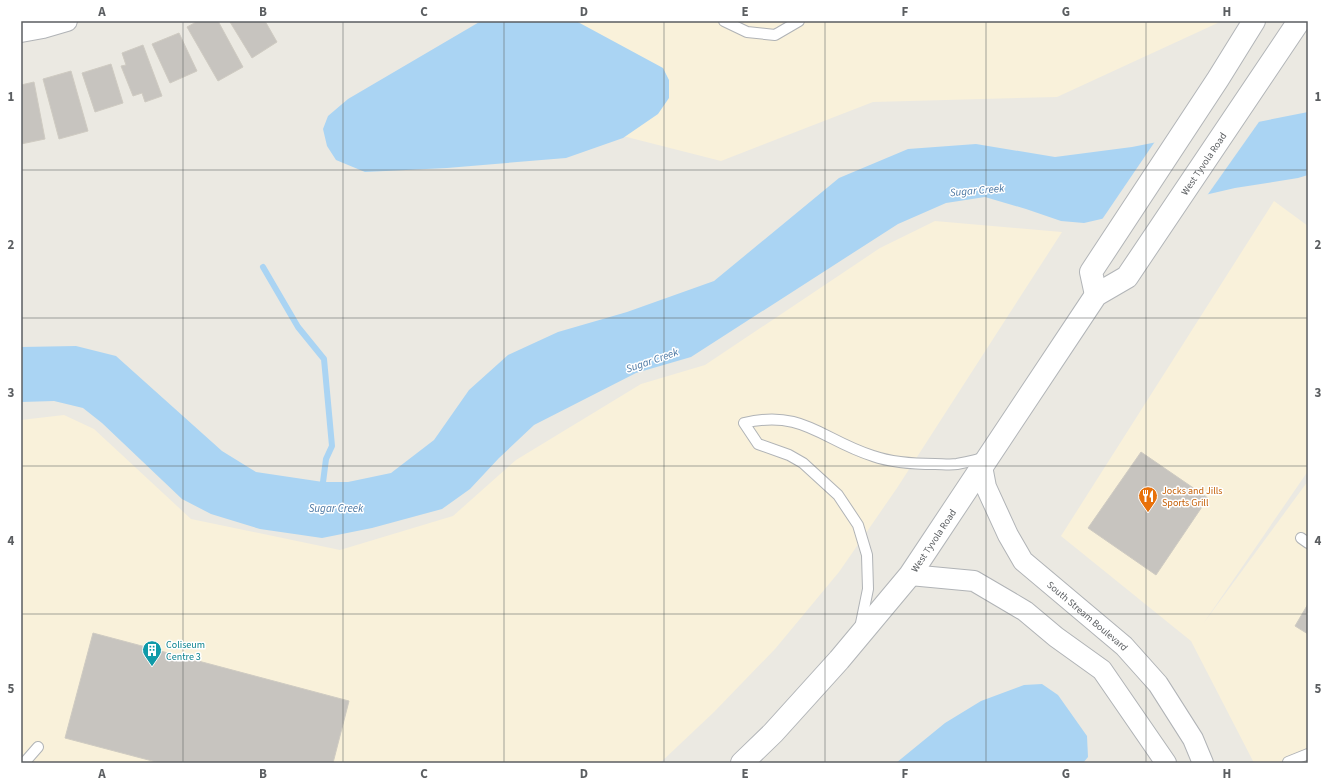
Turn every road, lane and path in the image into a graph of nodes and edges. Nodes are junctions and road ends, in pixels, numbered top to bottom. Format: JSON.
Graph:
{"nodes":[{"id":1,"x":66,"y":21,"type":"edge"},
{"id":2,"x":724,"y":21,"type":"edge"},
{"id":3,"x":799,"y":21,"type":"edge"},
{"id":4,"x":1254,"y":21,"type":"edge"},
{"id":5,"x":1299,"y":21,"type":"edge"},
{"id":6,"x":21,"y":32,"type":"edge"},
{"id":7,"x":1096,"y":295,"type":"junction"},
{"id":8,"x":985,"y":462,"type":"junction"},
{"id":9,"x":910,"y":575,"type":"junction"},
{"id":10,"x":858,"y":636,"type":"junction"},
{"id":11,"x":38,"y":747,"type":"dead end"},
{"id":12,"x":1308,"y":754,"type":"edge"},
{"id":13,"x":1288,"y":762,"type":"edge"},
{"id":14,"x":24,"y":763,"type":"edge"},
{"id":15,"x":742,"y":763,"type":"edge"},
{"id":16,"x":1166,"y":763,"type":"edge"},
{"id":17,"x":1203,"y":763,"type":"edge"}],
"edges":[{"from":1,"to":6,"type":"street"},
{"from":2,"to":3,"type":"lane"},
{"from":4,"to":7,"type":"main road"},
{"from":5,"to":7,"type":"main road","name":"West Tyvola Road"},
{"from":7,"to":8,"type":"main road","name":"West Tyvola Road"},
{"from":8,"to":9,"type":"main road","name":"West Tyvola Road"},
{"from":8,"to":10,"type":"lane"},
{"from":8,"to":17,"type":"street","name":"South Stream Boulevard"},
{"from":9,"to":10,"type":"main road","name":"West Tyvola Road"},
{"from":9,"to":16,"type":"street"},
{"from":10,"to":15,"type":"main road","name":"West Tyvola Road"},
{"from":11,"to":14,"type":"lane"},
{"from":12,"to":13,"type":"lane"}]}
